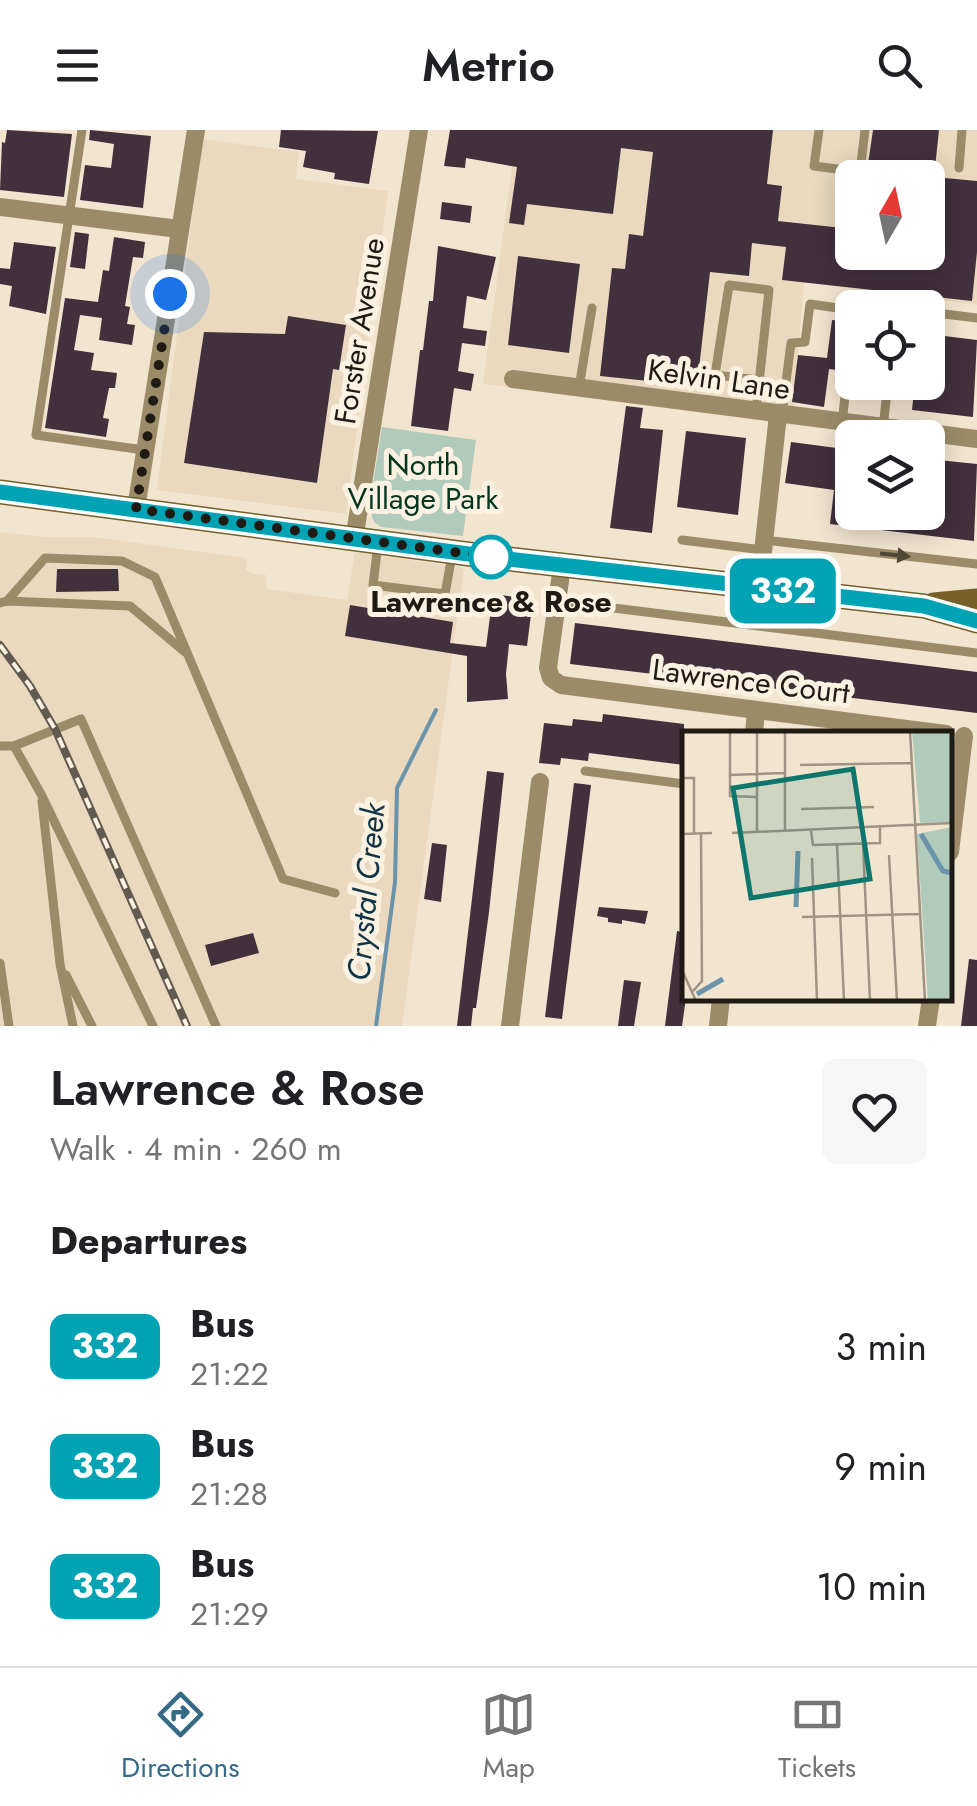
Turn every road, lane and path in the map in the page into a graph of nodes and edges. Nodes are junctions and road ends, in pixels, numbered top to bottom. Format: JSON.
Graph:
{"nodes":[{"id":1,"x":82,"y":130,"type":"edge"},
{"id":2,"x":196,"y":130,"type":"edge"},
{"id":3,"x":419,"y":130,"type":"edge"},
{"id":4,"x":819,"y":130,"type":"edge"},
{"id":5,"x":865,"y":130,"type":"edge"},
{"id":6,"x":962,"y":130,"type":"edge"},
{"id":7,"x":958,"y":168,"type":"dead end"},
{"id":8,"x":0,"y":207,"type":"edge"},
{"id":9,"x":69,"y":216,"type":"junction"},
{"id":10,"x":179,"y":229,"type":"junction"},
{"id":11,"x":592,"y":308,"type":"dead end"},
{"id":12,"x":835,"y":308,"type":"edge"},
{"id":13,"x":945,"y":314,"type":"edge"},
{"id":14,"x":977,"y":318,"type":"edge"},
{"id":15,"x":513,"y":379,"type":"dead end"},
{"id":16,"x":760,"y":380,"type":"junction"},
{"id":17,"x":580,"y":388,"type":"junction"},
{"id":18,"x":756,"y":412,"type":"junction"},
{"id":19,"x":780,"y":415,"type":"junction"},
{"id":20,"x":835,"y":422,"type":"edge"},
{"id":21,"x":945,"y":435,"type":"edge"},
{"id":22,"x":977,"y":439,"type":"edge"},
{"id":23,"x":145,"y":450,"type":"junction"},
{"id":24,"x":0,"y":492,"type":"edge"},
{"id":25,"x":136,"y":509,"type":"junction"},
{"id":26,"x":682,"y":540,"type":"dead end"},
{"id":27,"x":366,"y":541,"type":"junction"},
{"id":28,"x":763,"y":545,"type":"junction"},
{"id":29,"x":452,"y":552,"type":"junction"},
{"id":30,"x":977,"y":564,"type":"edge"},
{"id":31,"x":562,"y":566,"type":"junction"},
{"id":32,"x":758,"y":588,"type":"junction"},
{"id":33,"x":977,"y":600,"type":"edge"},
{"id":34,"x":557,"y":601,"type":"junction"},
{"id":35,"x":4,"y":602,"type":"edge"},
{"id":36,"x":924,"y":606,"type":"junction"},
{"id":37,"x":977,"y":621,"type":"edge"},
{"id":38,"x":977,"y":654,"type":"edge"},
{"id":39,"x":190,"y":656,"type":"junction"},
{"id":40,"x":756,"y":710,"type":"junction"},
{"id":41,"x":754,"y":731,"type":"edge"},
{"id":42,"x":927,"y":731,"type":"edge"},
{"id":43,"x":959,"y":735,"type":"edge"},
{"id":44,"x":0,"y":746,"type":"edge"},
{"id":45,"x":14,"y":746,"type":"junction"},
{"id":46,"x":585,"y":770,"type":"dead end"},
{"id":47,"x":540,"y":782,"type":"dead end"},
{"id":48,"x":682,"y":784,"type":"edge"},
{"id":49,"x":41,"y":794,"type":"junction"},
{"id":50,"x":952,"y":814,"type":"edge"},
{"id":51,"x":335,"y":893,"type":"dead end"},
{"id":52,"x":0,"y":963,"type":"edge"},
{"id":53,"x":60,"y":964,"type":"junction"},
{"id":54,"x":721,"y":1001,"type":"edge"},
{"id":55,"x":931,"y":1001,"type":"edge"},
{"id":56,"x":9,"y":1026,"type":"edge"},
{"id":57,"x":73,"y":1026,"type":"edge"},
{"id":58,"x":92,"y":1026,"type":"edge"},
{"id":59,"x":153,"y":1026,"type":"edge"},
{"id":60,"x":216,"y":1026,"type":"edge"},
{"id":61,"x":510,"y":1026,"type":"edge"},
{"id":62,"x":718,"y":1026,"type":"edge"},
{"id":63,"x":928,"y":1026,"type":"edge"}],
"edges":[{"from":1,"to":9,"type":"lane"},
{"from":2,"to":10,"type":"street"},
{"from":3,"to":27,"type":"street","name":"Forster Avenue"},
{"from":4,"to":5,"type":"lane"},
{"from":6,"to":7,"type":"lane"},
{"from":8,"to":9,"type":"street"},
{"from":9,"to":10,"type":"street"},
{"from":9,"to":23,"type":"lane"},
{"from":10,"to":23,"type":"street"},
{"from":11,"to":17,"type":"lane"},
{"from":12,"to":19,"type":"lane"},
{"from":13,"to":14,"type":"lane"},
{"from":15,"to":17,"type":"street","name":"Kelvin Lane"},
{"from":16,"to":16,"type":"lane"},
{"from":16,"to":18,"type":"lane"},
{"from":17,"to":18,"type":"street","name":"Kelvin Lane"},
{"from":18,"to":19,"type":"street","name":"Kelvin Lane"},
{"from":19,"to":20,"type":"street","name":"Kelvin Lane"},
{"from":19,"to":28,"type":"street"},
{"from":21,"to":22,"type":"street","name":"Kelvin Lane"},
{"from":23,"to":25,"type":"street"},
{"from":24,"to":25,"type":"main road"},
{"from":25,"to":27,"type":"main road"},
{"from":26,"to":28,"type":"lane"},
{"from":27,"to":29,"type":"main road"},
{"from":27,"to":29,"type":"lane"},
{"from":28,"to":30,"type":"lane","one_way":true},
{"from":28,"to":32,"type":"street"},
{"from":29,"to":31,"type":"main road"},
{"from":31,"to":32,"type":"main road"},
{"from":31,"to":34,"type":"street"},
{"from":32,"to":36,"type":"main road"},
{"from":33,"to":36,"type":"main road"},
{"from":34,"to":38,"type":"lane"},
{"from":34,"to":40,"type":"street","name":"Lawrence Court"},
{"from":35,"to":39,"type":"lane"},
{"from":35,"to":39,"type":"lane"},
{"from":36,"to":37,"type":"main road"},
{"from":39,"to":51,"type":"lane"},
{"from":40,"to":41,"type":"street"},
{"from":40,"to":42,"type":"street","name":"Lawrence Court"},
{"from":43,"to":50,"type":"street"},
{"from":44,"to":45,"type":"lane"},
{"from":45,"to":49,"type":"lane"},
{"from":45,"to":60,"type":"lane"},
{"from":46,"to":48,"type":"lane"},
{"from":47,"to":61,"type":"street"},
{"from":49,"to":53,"type":"lane"},
{"from":49,"to":59,"type":"lane"},
{"from":52,"to":56,"type":"lane"},
{"from":53,"to":57,"type":"lane"},
{"from":53,"to":58,"type":"lane"},
{"from":54,"to":62,"type":"street"},
{"from":55,"to":63,"type":"street"}]}
